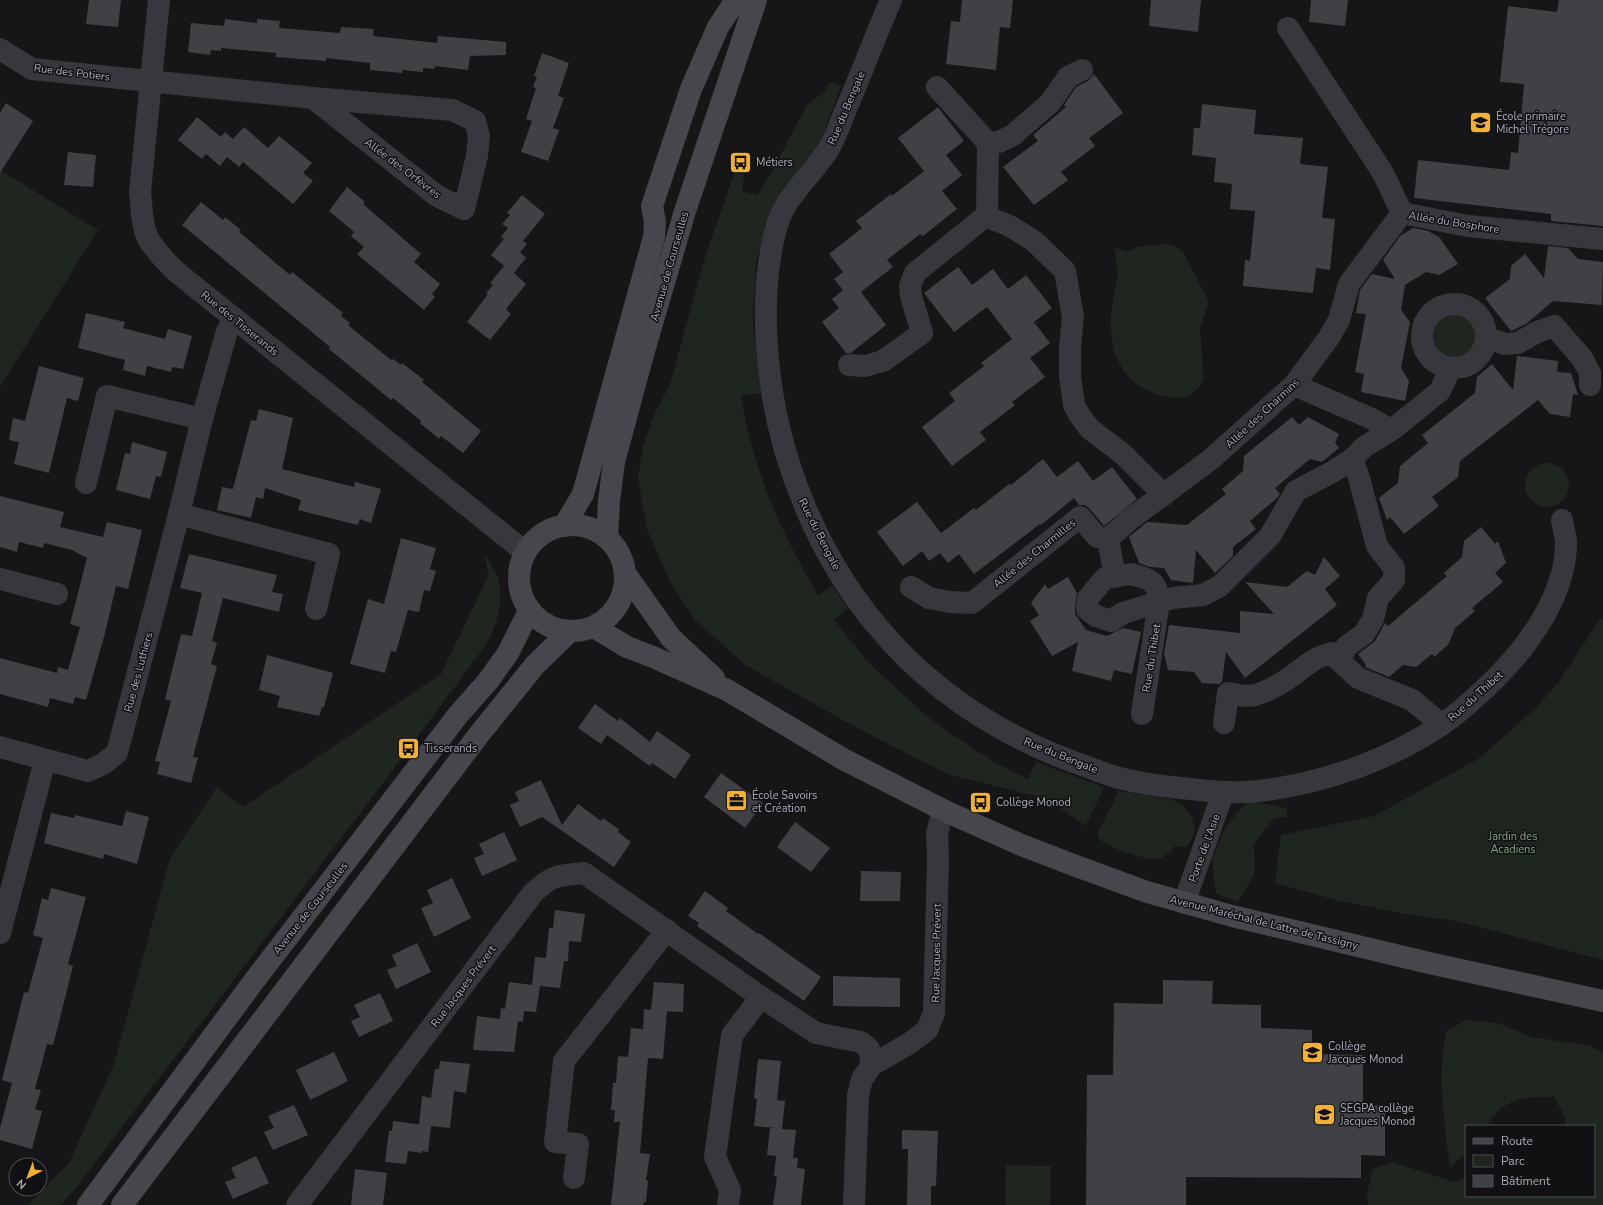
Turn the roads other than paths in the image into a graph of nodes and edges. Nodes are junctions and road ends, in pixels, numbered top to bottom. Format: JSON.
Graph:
{"nodes":[{"id":1,"x":159,"y":0,"type":"edge"},
{"id":2,"x":736,"y":0,"type":"edge"},
{"id":3,"x":756,"y":0,"type":"edge"},
{"id":4,"x":891,"y":0,"type":"edge"},
{"id":5,"x":1288,"y":28,"type":"dead end"},
{"id":6,"x":0,"y":49,"type":"edge"},
{"id":7,"x":1082,"y":70,"type":"dead end"},
{"id":8,"x":150,"y":81,"type":"junction"},
{"id":9,"x":937,"y":87,"type":"dead end"},
{"id":10,"x":313,"y":98,"type":"junction"},
{"id":11,"x":988,"y":143,"type":"junction"},
{"id":12,"x":1402,"y":213,"type":"junction"},
{"id":13,"x":987,"y":215,"type":"junction"},
{"id":14,"x":1603,"y":239,"type":"edge"},
{"id":15,"x":234,"y":319,"type":"junction"},
{"id":16,"x":1487,"y":338,"type":"junction"},
{"id":17,"x":850,"y":366,"type":"dead end"},
{"id":18,"x":1450,"y":369,"type":"junction"},
{"id":19,"x":1294,"y":385,"type":"junction"},
{"id":20,"x":1590,"y":385,"type":"dead end"},
{"id":21,"x":202,"y":419,"type":"junction"},
{"id":22,"x":1391,"y":430,"type":"junction"},
{"id":23,"x":1352,"y":459,"type":"junction"},
{"id":24,"x":86,"y":483,"type":"dead end"},
{"id":25,"x":1164,"y":495,"type":"junction"},
{"id":26,"x":179,"y":514,"type":"junction"},
{"id":27,"x":1562,"y":520,"type":"dead end"},
{"id":28,"x":564,"y":526,"type":"junction"},
{"id":29,"x":607,"y":538,"type":"junction"},
{"id":30,"x":1108,"y":539,"type":"junction"},
{"id":31,"x":525,"y":552,"type":"junction"},
{"id":32,"x":625,"y":573,"type":"junction"},
{"id":33,"x":1115,"y":577,"type":"junction"},
{"id":34,"x":0,"y":580,"type":"edge"},
{"id":35,"x":911,"y":587,"type":"dead end"},
{"id":36,"x":57,"y":594,"type":"dead end"},
{"id":37,"x":1159,"y":602,"type":"junction"},
{"id":38,"x":316,"y":609,"type":"dead end"},
{"id":39,"x":530,"y":611,"type":"junction"},
{"id":40,"x":594,"y":627,"type":"junction"},
{"id":41,"x":569,"y":632,"type":"junction"},
{"id":42,"x":1331,"y":653,"type":"junction"},
{"id":43,"x":727,"y":690,"type":"junction"},
{"id":44,"x":1142,"y":714,"type":"dead end"},
{"id":45,"x":1224,"y":723,"type":"dead end"},
{"id":46,"x":1442,"y":725,"type":"junction"},
{"id":47,"x":0,"y":747,"type":"edge"},
{"id":48,"x":45,"y":760,"type":"junction"},
{"id":49,"x":1292,"y":786,"type":"joint"},
{"id":50,"x":1223,"y":793,"type":"junction"},
{"id":51,"x":943,"y":810,"type":"junction"},
{"id":52,"x":1184,"y":903,"type":"junction"},
{"id":53,"x":667,"y":930,"type":"junction"},
{"id":54,"x":0,"y":933,"type":"edge"},
{"id":55,"x":761,"y":997,"type":"junction"},
{"id":56,"x":1603,"y":1001,"type":"edge"},
{"id":57,"x":224,"y":1022,"type":"junction"},
{"id":58,"x":872,"y":1065,"type":"junction"},
{"id":59,"x":574,"y":1178,"type":"dead end"},
{"id":60,"x":136,"y":1196,"type":"edge"},
{"id":61,"x":74,"y":1205,"type":"edge"},
{"id":62,"x":88,"y":1205,"type":"edge"},
{"id":63,"x":122,"y":1205,"type":"edge"},
{"id":64,"x":297,"y":1205,"type":"edge"},
{"id":65,"x":728,"y":1205,"type":"edge"},
{"id":66,"x":854,"y":1205,"type":"edge"}],
"edges":[{"from":1,"to":8,"type":"street","name":"Rue des Tisserands"},
{"from":2,"to":28,"type":"main road","name":"Avenue de Courseulles"},
{"from":3,"to":29,"type":"main road","name":"Avenue de Courseulles"},
{"from":4,"to":50,"type":"street","name":"Rue du Bengale"},
{"from":5,"to":12,"type":"street","name":"Allée du Bosphore"},
{"from":6,"to":8,"type":"street","name":"Rue des Potiers"},
{"from":7,"to":11,"type":"street"},
{"from":8,"to":10,"type":"street","name":"Allée des Orfèvres"},
{"from":8,"to":15,"type":"street","name":"Rue des Tisserands"},
{"from":9,"to":11,"type":"street"},
{"from":10,"to":10,"type":"street","name":"Allée des Orfèvres"},
{"from":11,"to":13,"type":"street"},
{"from":12,"to":14,"type":"street","name":"Allée du Bosphore"},
{"from":12,"to":19,"type":"street","name":"Allée des Charmins"},
{"from":13,"to":17,"type":"street"},
{"from":13,"to":25,"type":"street"},
{"from":15,"to":21,"type":"street","name":"Rue des Luthiers"},
{"from":15,"to":31,"type":"street","name":"Rue des Tisserands"},
{"from":16,"to":18,"type":"street"},
{"from":16,"to":18,"type":"street"},
{"from":16,"to":20,"type":"street"},
{"from":18,"to":22,"type":"street","name":"Rue du Thibet"},
{"from":19,"to":22,"type":"street"},
{"from":19,"to":25,"type":"street","name":"Allée des Charmins"},
{"from":21,"to":24,"type":"street"},
{"from":21,"to":26,"type":"street","name":"Rue des Luthiers"},
{"from":22,"to":23,"type":"street","name":"Rue du Thibet"},
{"from":23,"to":37,"type":"street","name":"Rue du Thibet"},
{"from":23,"to":42,"type":"street"},
{"from":25,"to":30,"type":"street"},
{"from":26,"to":38,"type":"street"},
{"from":26,"to":48,"type":"street","name":"Rue des Luthiers"},
{"from":27,"to":46,"type":"street","name":"Rue du Thibet"},
{"from":28,"to":29,"type":"main road"},
{"from":28,"to":31,"type":"main road"},
{"from":29,"to":32,"type":"main road"},
{"from":30,"to":33,"type":"street"},
{"from":30,"to":35,"type":"street","name":"Allée des Charmilles"},
{"from":31,"to":39,"type":"main road"},
{"from":32,"to":40,"type":"main road"},
{"from":32,"to":43,"type":"main road","name":"Avenue Maréchal de Lattre de Tassigny"},
{"from":33,"to":37,"type":"street","name":"Rue du Thibet"},
{"from":33,"to":37,"type":"street","name":"Rue du Thibet"},
{"from":34,"to":36,"type":"street"},
{"from":37,"to":44,"type":"street","name":"Rue du Thibet"},
{"from":39,"to":41,"type":"main road"},
{"from":39,"to":57,"type":"main road","name":"Avenue de Courseulles"},
{"from":40,"to":41,"type":"main road"},
{"from":40,"to":43,"type":"main road","name":"Avenue Maréchal de Lattre de Tassigny"},
{"from":41,"to":60,"type":"main road"},
{"from":42,"to":45,"type":"street"},
{"from":42,"to":46,"type":"street"},
{"from":43,"to":51,"type":"main road","name":"Avenue Maréchal de Lattre de Tassigny"},
{"from":46,"to":49,"type":"street","name":"Rue du Thibet"},
{"from":47,"to":48,"type":"street","name":"Rue des Luthiers"},
{"from":48,"to":54,"type":"street"},
{"from":49,"to":50,"type":"street","name":"Rue du Bengale"},
{"from":50,"to":52,"type":"street","name":"Porte de l'Asie"},
{"from":51,"to":52,"type":"main road","name":"Avenue Maréchal de Lattre de Tassigny"},
{"from":51,"to":58,"type":"street","name":"Rue Jacques Prévert"},
{"from":52,"to":56,"type":"main road","name":"Avenue Maréchal de Lattre de Tassigny"},
{"from":53,"to":55,"type":"street","name":"Rue Jacques Prévert"},
{"from":53,"to":59,"type":"street"},
{"from":53,"to":64,"type":"street","name":"Rue Jacques Prévert"},
{"from":55,"to":58,"type":"street","name":"Rue Jacques Prévert"},
{"from":55,"to":65,"type":"street"},
{"from":57,"to":61,"type":"main road"},
{"from":57,"to":62,"type":"main road","name":"Avenue de Courseulles"},
{"from":58,"to":66,"type":"street","name":"Rue Jacques Prévert"},
{"from":60,"to":63,"type":"main road"}]}
